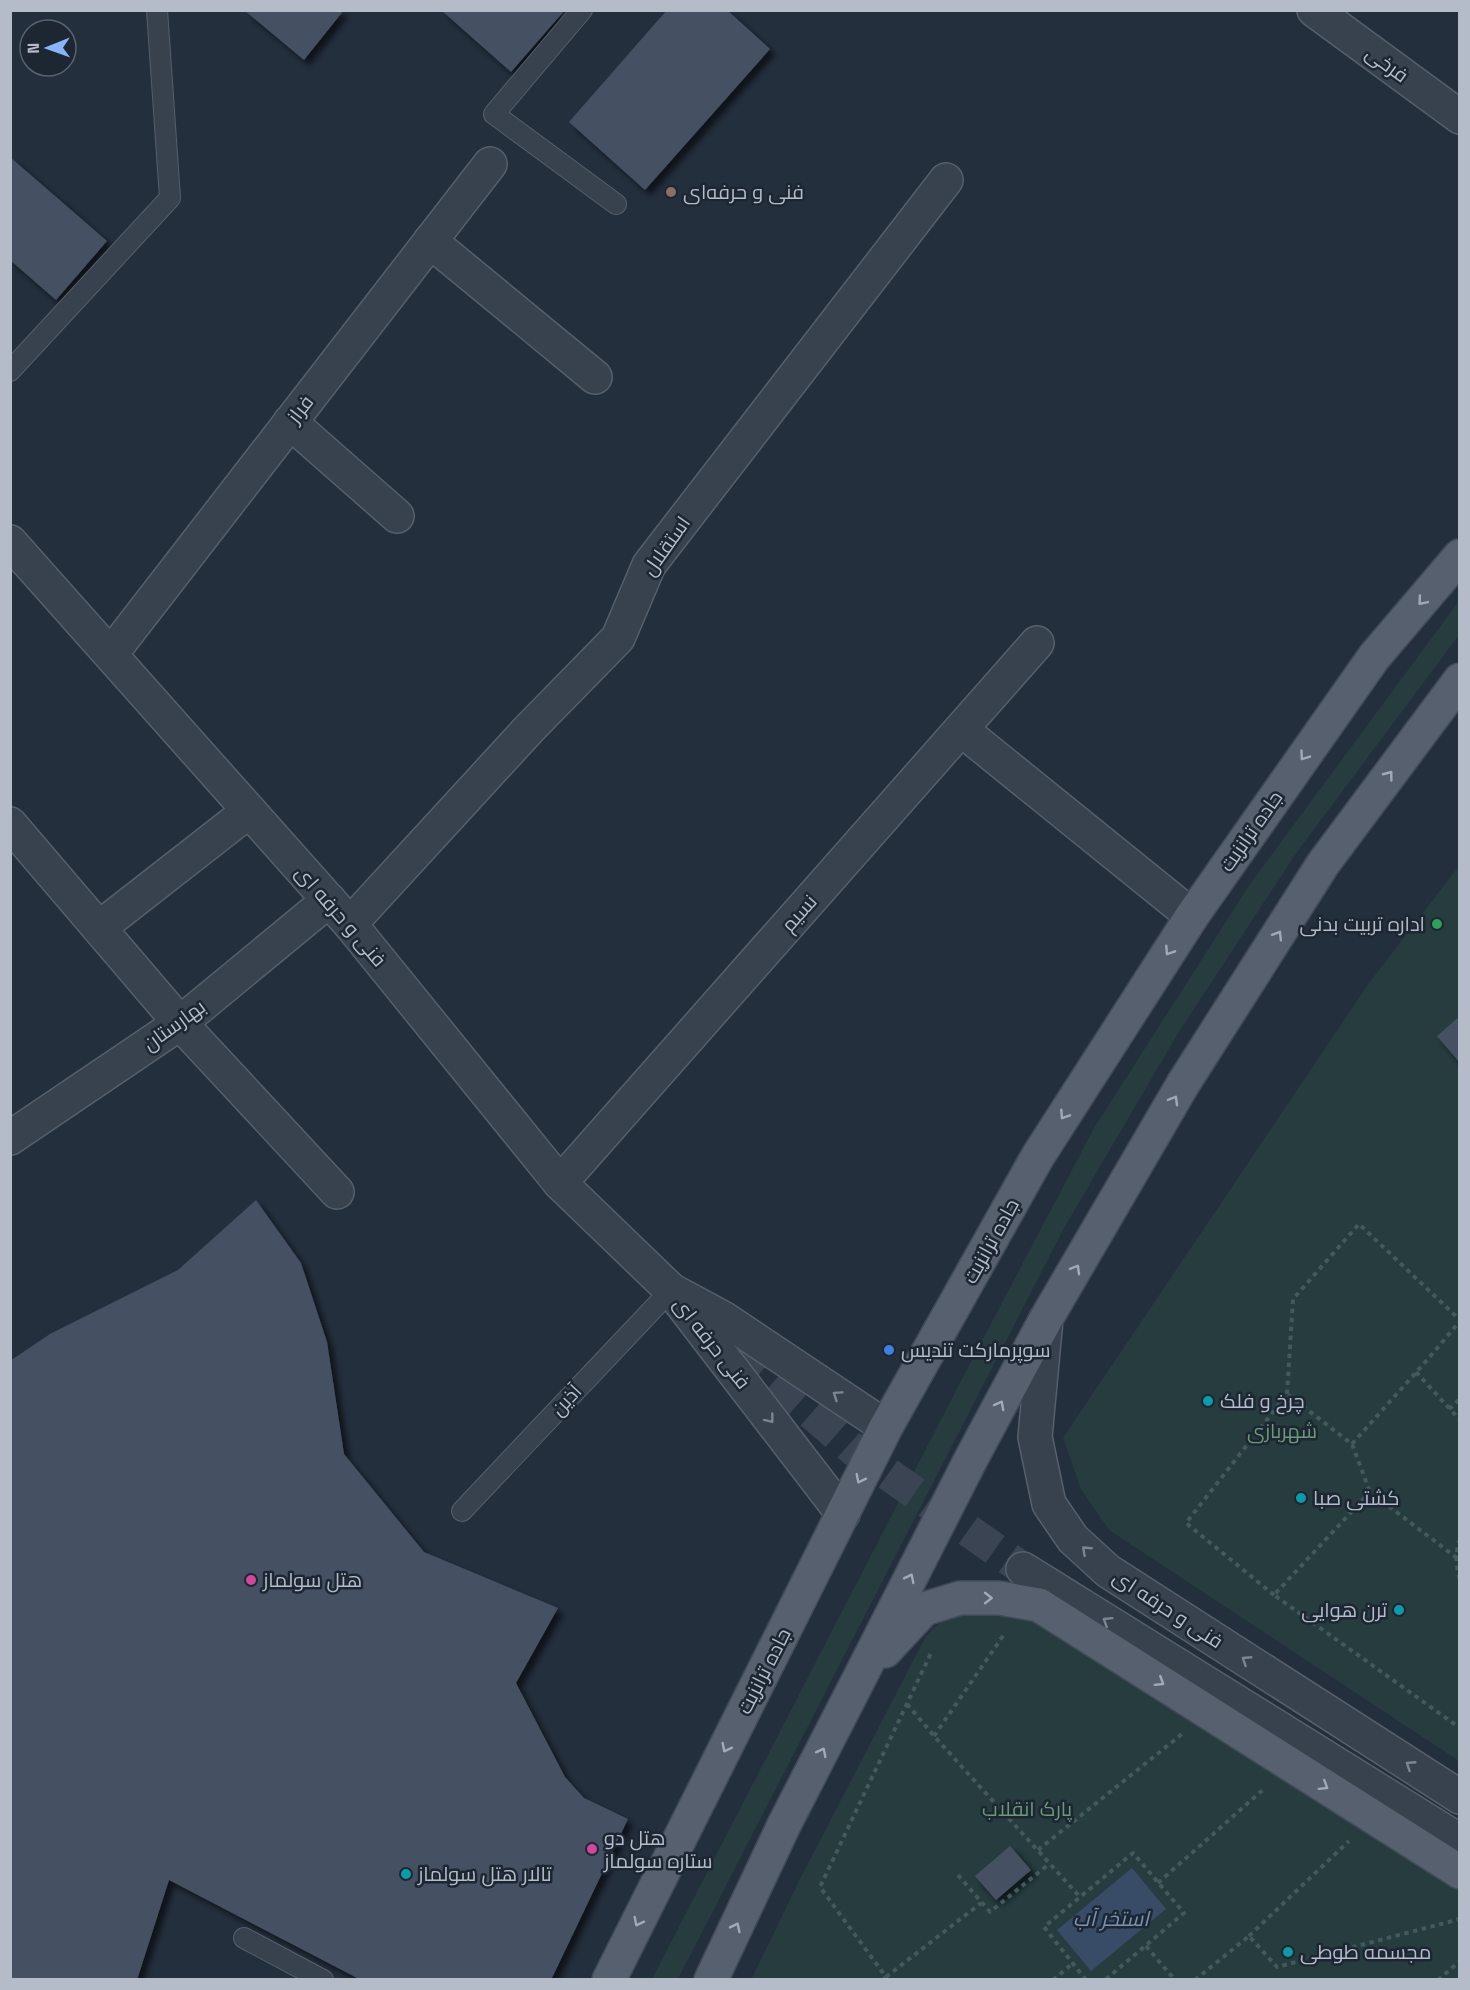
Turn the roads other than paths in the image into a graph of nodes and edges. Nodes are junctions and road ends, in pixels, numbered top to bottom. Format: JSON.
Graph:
{"nodes":[{"id":1,"x":158,"y":10,"type":"edge"},
{"id":2,"x":582,"y":10,"type":"edge"},
{"id":3,"x":1314,"y":10,"type":"edge"},
{"id":4,"x":1460,"y":117,"type":"edge"},
{"id":5,"x":490,"y":164,"type":"dead end"},
{"id":6,"x":946,"y":180,"type":"dead end"},
{"id":7,"x":615,"y":204,"type":"dead end"},
{"id":8,"x":430,"y":241,"type":"junction"},
{"id":9,"x":10,"y":370,"type":"edge"},
{"id":10,"x":595,"y":377,"type":"dead end"},
{"id":11,"x":290,"y":422,"type":"junction"},
{"id":12,"x":397,"y":516,"type":"dead end"},
{"id":13,"x":10,"y":542,"type":"edge"},
{"id":14,"x":1460,"y":556,"type":"edge"},
{"id":15,"x":1037,"y":643,"type":"dead end"},
{"id":16,"x":111,"y":654,"type":"junction"},
{"id":17,"x":1460,"y":680,"type":"edge"},
{"id":18,"x":962,"y":730,"type":"junction"},
{"id":19,"x":249,"y":811,"type":"junction"},
{"id":20,"x":10,"y":824,"type":"edge"},
{"id":21,"x":340,"y":912,"type":"junction"},
{"id":22,"x":1192,"y":916,"type":"junction"},
{"id":23,"x":99,"y":928,"type":"junction"},
{"id":24,"x":180,"y":1023,"type":"junction"},
{"id":25,"x":10,"y":1138,"type":"edge"},
{"id":26,"x":560,"y":1183,"type":"junction"},
{"id":27,"x":337,"y":1192,"type":"dead end"},
{"id":28,"x":671,"y":1290,"type":"junction"},
{"id":29,"x":1046,"y":1319,"type":"junction"},
{"id":30,"x":886,"y":1427,"type":"junction"},
{"id":31,"x":462,"y":1511,"type":"dead end"},
{"id":32,"x":843,"y":1514,"type":"junction"},
{"id":33,"x":1023,"y":1569,"type":"tunnel mouth"},
{"id":34,"x":858,"y":1681,"type":"junction"},
{"id":35,"x":1460,"y":1797,"type":"edge"},
{"id":36,"x":1460,"y":1841,"type":"edge"},
{"id":37,"x":1460,"y":1872,"type":"edge"},
{"id":38,"x":244,"y":1938,"type":"dead end"},
{"id":39,"x":323,"y":1980,"type":"edge"},
{"id":40,"x":609,"y":1980,"type":"edge"},
{"id":41,"x":711,"y":1980,"type":"edge"}],
"edges":[{"from":1,"to":9,"type":"lane"},
{"from":2,"to":7,"type":"lane"},
{"from":3,"to":4,"type":"street","name":"فرخی"},
{"from":5,"to":8,"type":"street","name":"فراز"},
{"from":6,"to":21,"type":"street","name":"استقلال"},
{"from":8,"to":10,"type":"street"},
{"from":8,"to":11,"type":"street","name":"فراز"},
{"from":11,"to":12,"type":"street"},
{"from":11,"to":16,"type":"street","name":"فراز"},
{"from":13,"to":16,"type":"street","name":"فنی و حرفه ای"},
{"from":14,"to":22,"type":"main road","name":"جاده ترانزیت","one_way":true},
{"from":15,"to":18,"type":"street","name":"نسيم"},
{"from":16,"to":19,"type":"street","name":"فنی و حرفه ای"},
{"from":29,"to":17,"type":"main road","one_way":true},
{"from":18,"to":22,"type":"street"},
{"from":18,"to":26,"type":"street","name":"نسيم"},
{"from":19,"to":21,"type":"street","name":"فنی و حرفه ای"},
{"from":19,"to":23,"type":"street"},
{"from":20,"to":23,"type":"street"},
{"from":21,"to":24,"type":"street","name":"بهارستان"},
{"from":21,"to":26,"type":"street","name":"فنی و حرفه ای"},
{"from":22,"to":30,"type":"main road","name":"جاده ترانزیت","one_way":true},
{"from":23,"to":24,"type":"street"},
{"from":24,"to":25,"type":"street","name":"بهارستان"},
{"from":24,"to":27,"type":"street"},
{"from":26,"to":28,"type":"street","name":"فنی و حرفه ای"},
{"from":30,"to":28,"type":"street","name":"فنی حرفه ای","one_way":true},
{"from":28,"to":31,"type":"lane","name":"آذین"},
{"from":28,"to":32,"type":"street","name":"فنی حرفه ای","one_way":true},
{"from":34,"to":29,"type":"main road","one_way":true},
{"from":35,"to":29,"type":"street","name":"فنی و حرفه ای","one_way":true},
{"from":30,"to":32,"type":"main road","name":"جاده ترانزیت","one_way":true},
{"from":32,"to":40,"type":"main road","name":"جاده ترانزیت","one_way":true},
{"from":36,"to":33,"type":"street","one_way":true},
{"from":34,"to":37,"type":"main road","one_way":true},
{"from":41,"to":34,"type":"main road","one_way":true},
{"from":38,"to":39,"type":"lane"}]}
